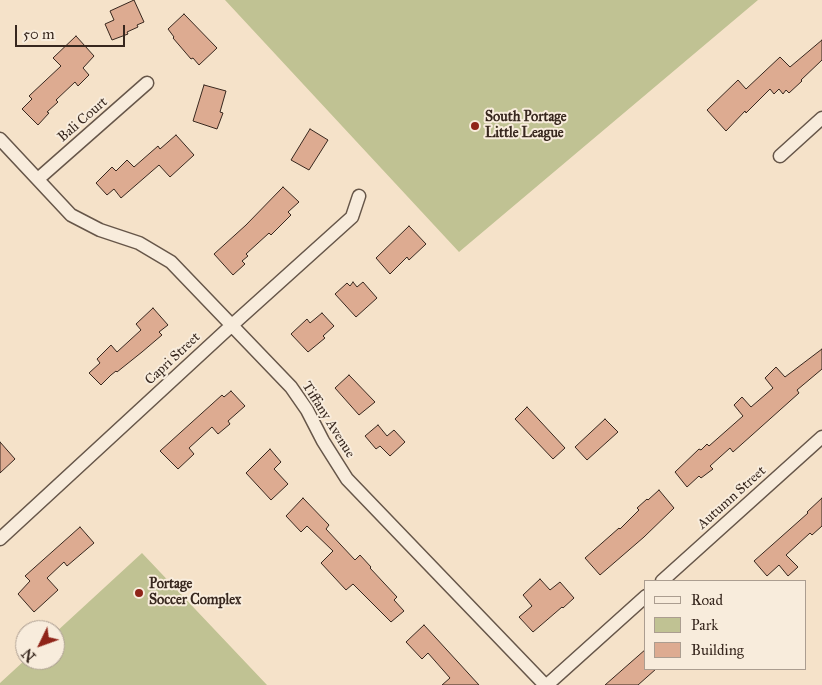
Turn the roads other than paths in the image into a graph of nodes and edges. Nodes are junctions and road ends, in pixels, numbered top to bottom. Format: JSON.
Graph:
{"nodes":[{"id":1,"x":148,"y":83,"type":"dead end"},
{"id":2,"x":822,"y":118,"type":"edge"},
{"id":3,"x":0,"y":139,"type":"edge"},
{"id":4,"x":780,"y":156,"type":"dead end"},
{"id":5,"x":38,"y":180,"type":"junction"},
{"id":6,"x":359,"y":196,"type":"dead end"},
{"id":7,"x":231,"y":326,"type":"junction"},
{"id":8,"x":822,"y":437,"type":"edge"},
{"id":9,"x":0,"y":539,"type":"edge"},
{"id":10,"x":663,"y":580,"type":"edge"},
{"id":11,"x":644,"y":598,"type":"edge"},
{"id":12,"x":546,"y":685,"type":"edge"}],
"edges":[{"from":1,"to":5,"type":"street","name":"Bali Court"},
{"from":2,"to":4,"type":"street"},
{"from":3,"to":5,"type":"street","name":"Tiffany Avenue"},
{"from":5,"to":7,"type":"street","name":"Tiffany Avenue"},
{"from":6,"to":7,"type":"street","name":"Capri Street"},
{"from":7,"to":9,"type":"street","name":"Capri Street"},
{"from":7,"to":12,"type":"street","name":"Tiffany Avenue"},
{"from":8,"to":10,"type":"street","name":"Autumn Street"},
{"from":11,"to":12,"type":"street"}]}
